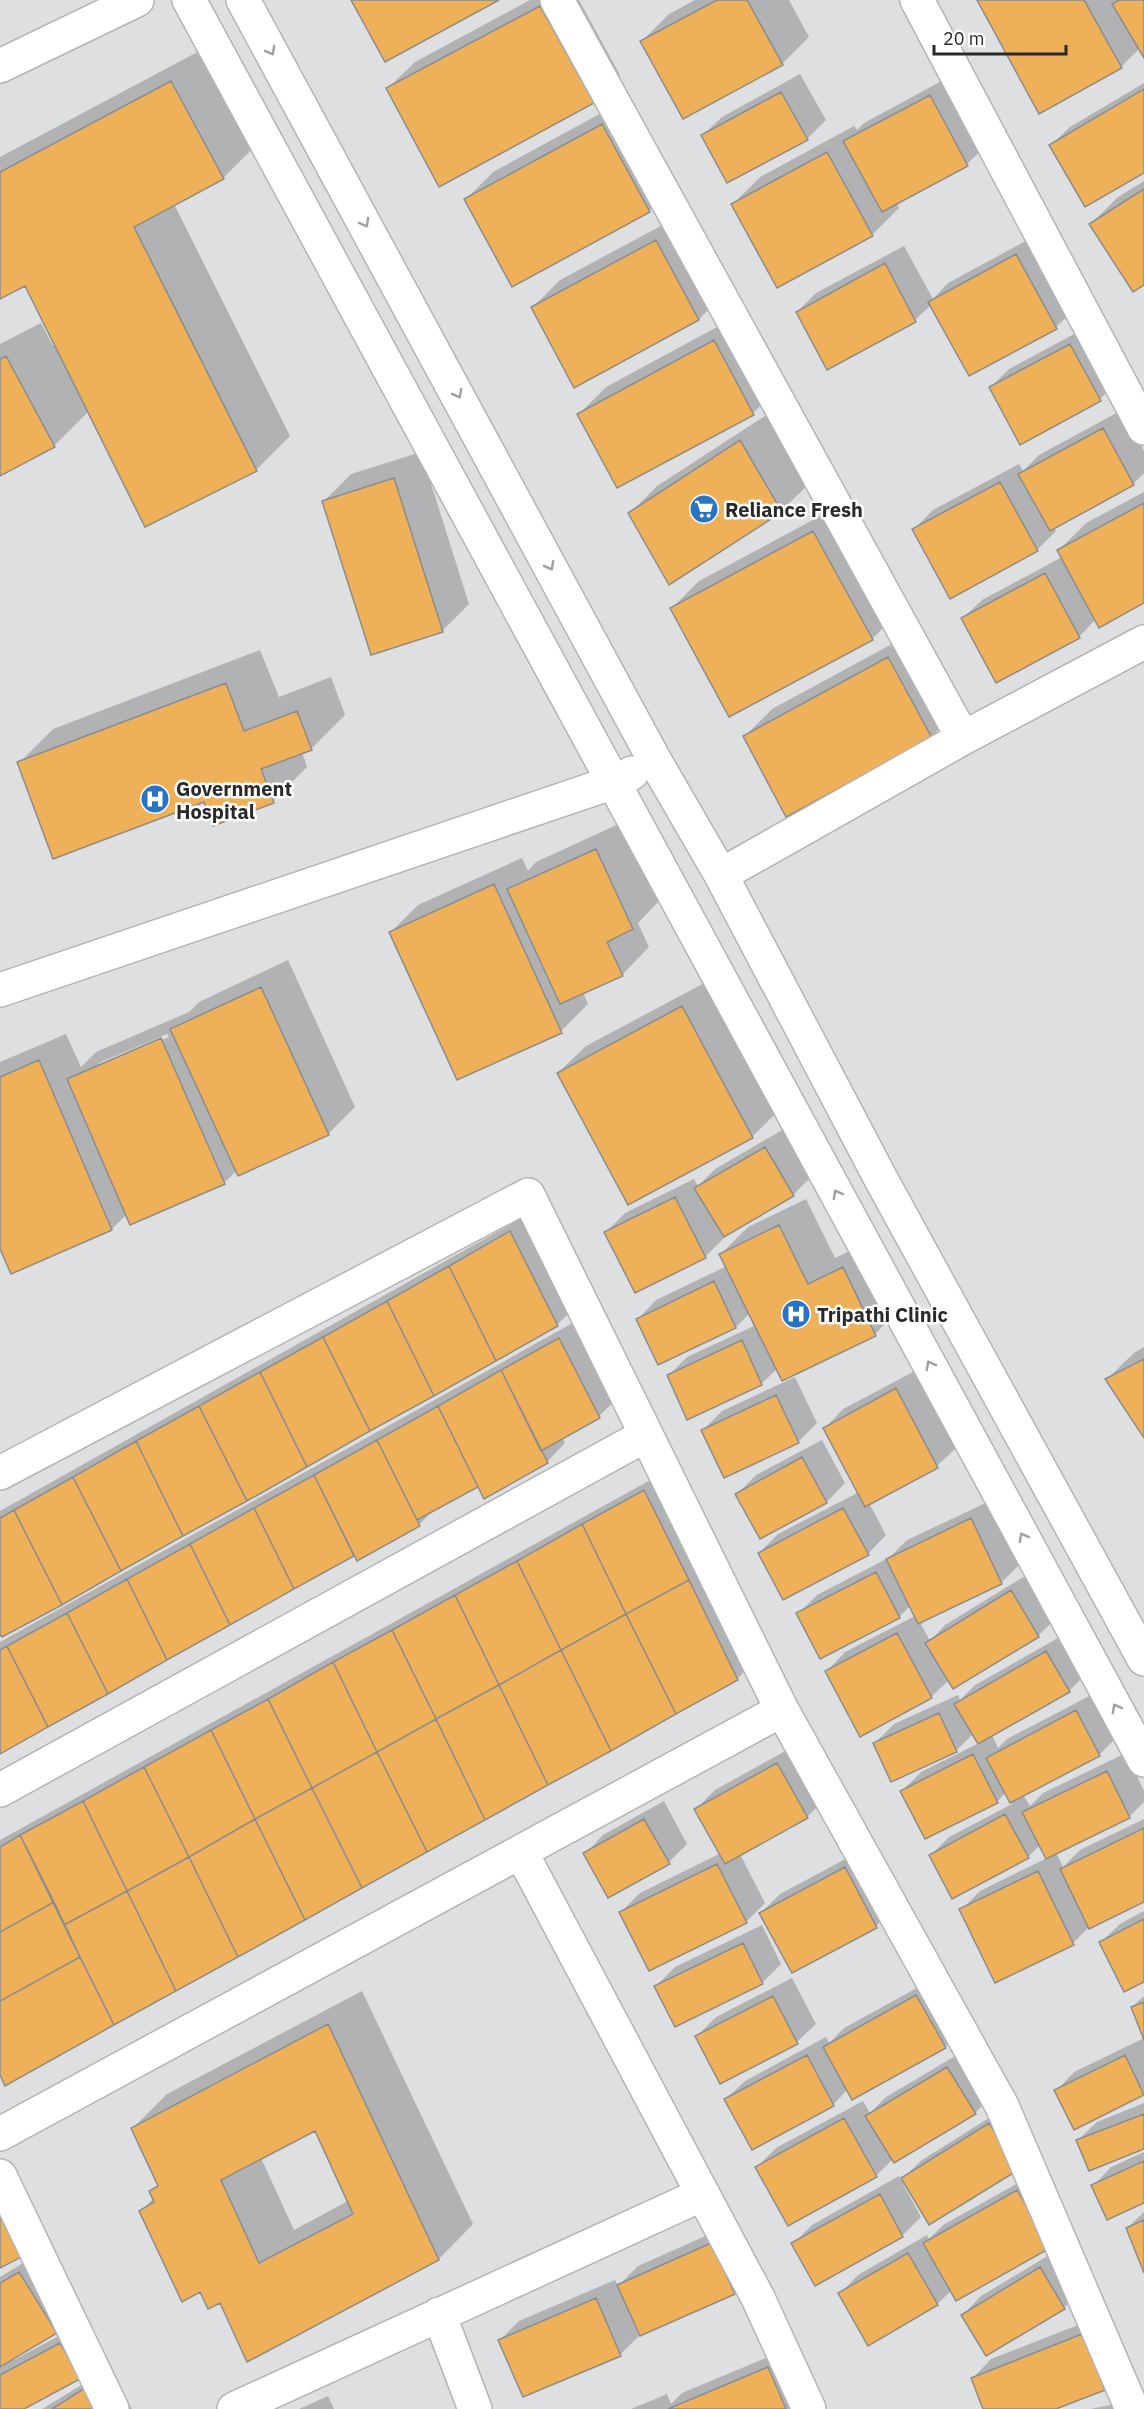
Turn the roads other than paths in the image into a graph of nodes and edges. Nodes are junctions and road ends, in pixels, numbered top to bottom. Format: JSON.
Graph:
{"nodes":[{"id":1,"x":137,"y":0,"type":"edge"},
{"id":2,"x":189,"y":0,"type":"edge"},
{"id":3,"x":243,"y":0,"type":"edge"},
{"id":4,"x":557,"y":0,"type":"edge"},
{"id":5,"x":917,"y":0,"type":"edge"},
{"id":6,"x":0,"y":66,"type":"edge"},
{"id":7,"x":1144,"y":428,"type":"edge"},
{"id":8,"x":1144,"y":642,"type":"edge"},
{"id":9,"x":963,"y":738,"type":"junction"},
{"id":10,"x":655,"y":761,"type":"junction"},
{"id":11,"x":614,"y":782,"type":"junction"},
{"id":12,"x":721,"y":875,"type":"junction"},
{"id":13,"x":0,"y":990,"type":"edge"},
{"id":14,"x":646,"y":1435,"type":"junction"},
{"id":15,"x":0,"y":1473,"type":"edge"},
{"id":16,"x":1144,"y":1659,"type":"edge"},
{"id":17,"x":782,"y":1710,"type":"junction"},
{"id":18,"x":1144,"y":1760,"type":"edge"},
{"id":19,"x":0,"y":1790,"type":"edge"},
{"id":20,"x":521,"y":1852,"type":"junction"},
{"id":21,"x":0,"y":2134,"type":"edge"},
{"id":22,"x":0,"y":2176,"type":"edge"},
{"id":23,"x":703,"y":2194,"type":"junction"},
{"id":24,"x":439,"y":2314,"type":"junction"},
{"id":25,"x":112,"y":2409,"type":"edge"},
{"id":26,"x":234,"y":2409,"type":"edge"},
{"id":27,"x":475,"y":2409,"type":"edge"},
{"id":28,"x":809,"y":2409,"type":"edge"},
{"id":29,"x":1132,"y":2409,"type":"edge"}],
"edges":[{"from":1,"to":6,"type":"street"},
{"from":2,"to":11,"type":"street"},
{"from":3,"to":10,"type":"street","one_way":true},
{"from":4,"to":9,"type":"street"},
{"from":5,"to":7,"type":"street"},
{"from":8,"to":9,"type":"street"},
{"from":9,"to":12,"type":"street"},
{"from":10,"to":11,"type":"street"},
{"from":10,"to":12,"type":"street"},
{"from":11,"to":13,"type":"street"},
{"from":18,"to":11,"type":"street","one_way":true},
{"from":12,"to":16,"type":"street"},
{"from":14,"to":15,"type":"street"},
{"from":14,"to":17,"type":"street"},
{"from":14,"to":19,"type":"street"},
{"from":17,"to":20,"type":"street"},
{"from":17,"to":29,"type":"street"},
{"from":20,"to":21,"type":"street"},
{"from":20,"to":23,"type":"street"},
{"from":22,"to":25,"type":"street"},
{"from":23,"to":24,"type":"street"},
{"from":23,"to":28,"type":"street"},
{"from":24,"to":26,"type":"street"},
{"from":24,"to":27,"type":"street"}]}
